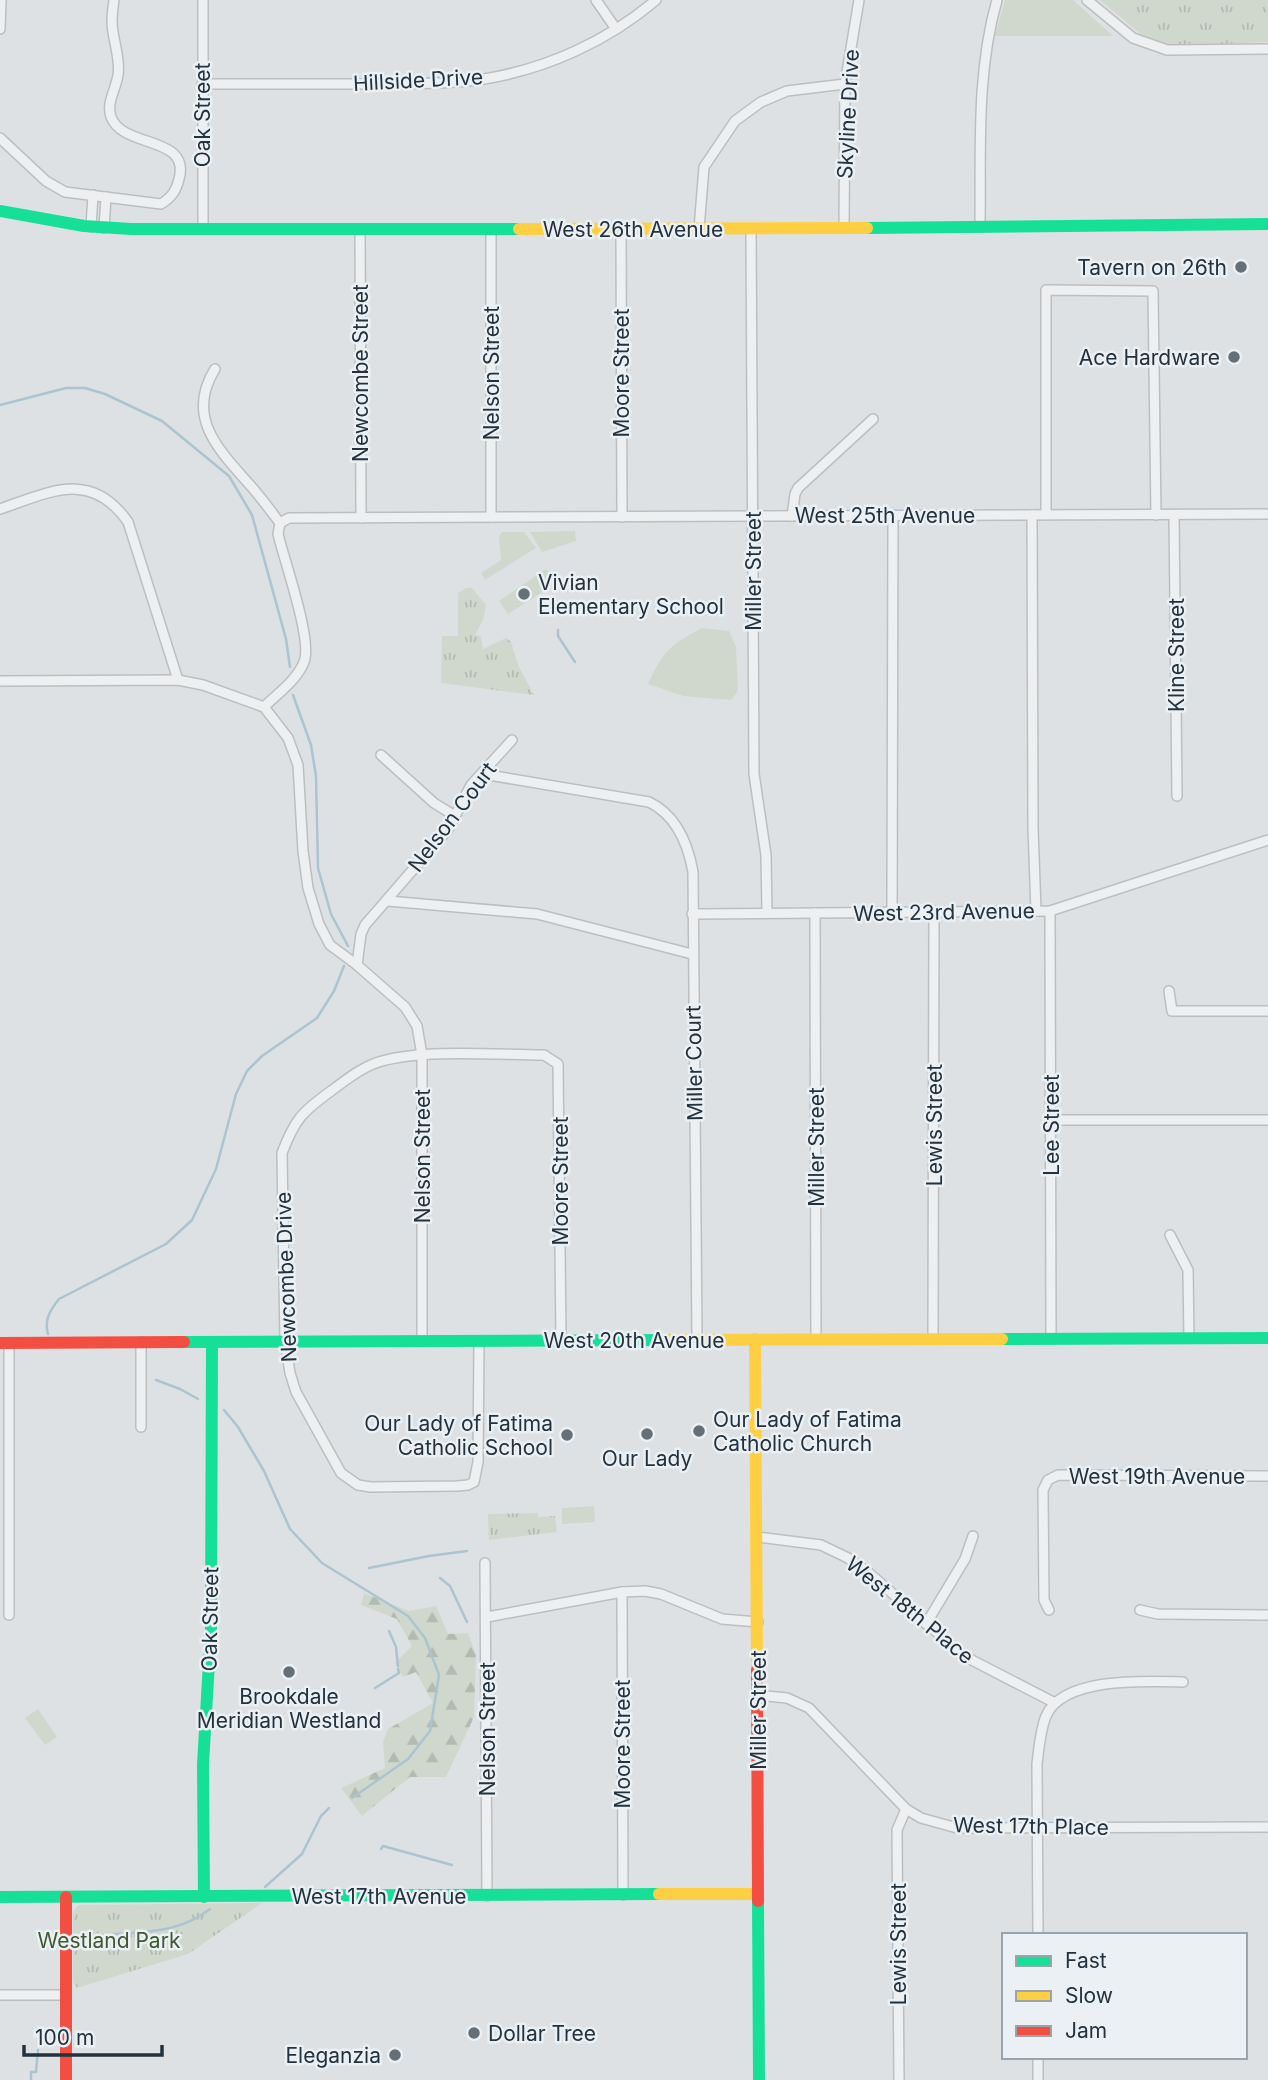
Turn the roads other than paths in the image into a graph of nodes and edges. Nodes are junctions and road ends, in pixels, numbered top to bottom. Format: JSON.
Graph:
{"nodes":[{"id":1,"x":1,"y":0,"type":"edge"},
{"id":2,"x":114,"y":0,"type":"edge"},
{"id":3,"x":203,"y":0,"type":"edge"},
{"id":4,"x":596,"y":0,"type":"edge"},
{"id":5,"x":656,"y":0,"type":"edge"},
{"id":6,"x":859,"y":0,"type":"edge"},
{"id":7,"x":997,"y":0,"type":"edge"},
{"id":8,"x":1087,"y":0,"type":"edge"},
{"id":9,"x":0,"y":29,"type":"edge"},
{"id":10,"x":616,"y":29,"type":"junction"},
{"id":11,"x":1268,"y":49,"type":"edge"},
{"id":12,"x":202,"y":84,"type":"junction"},
{"id":13,"x":845,"y":84,"type":"junction"},
{"id":14,"x":0,"y":138,"type":"edge"},
{"id":15,"x":93,"y":195,"type":"junction"},
{"id":16,"x":106,"y":197,"type":"junction"},
{"id":17,"x":0,"y":211,"type":"edge"},
{"id":18,"x":1268,"y":224,"type":"edge"},
{"id":19,"x":980,"y":227,"type":"junction"},
{"id":20,"x":98,"y":228,"type":"junction"},
{"id":21,"x":844,"y":228,"type":"junction"},
{"id":22,"x":202,"y":229,"type":"junction"},
{"id":23,"x":360,"y":229,"type":"junction"},
{"id":24,"x":621,"y":229,"type":"junction"},
{"id":25,"x":699,"y":229,"type":"junction"},
{"id":26,"x":751,"y":229,"type":"junction"},
{"id":27,"x":491,"y":230,"type":"junction"},
{"id":28,"x":215,"y":369,"type":"dead end"},
{"id":29,"x":873,"y":419,"type":"dead end"},
{"id":30,"x":0,"y":509,"type":"edge"},
{"id":31,"x":1046,"y":514,"type":"junction"},
{"id":32,"x":1268,"y":514,"type":"edge"},
{"id":33,"x":893,"y":515,"type":"junction"},
{"id":34,"x":1032,"y":515,"type":"junction"},
{"id":35,"x":1156,"y":515,"type":"junction"},
{"id":36,"x":1174,"y":515,"type":"junction"},
{"id":37,"x":753,"y":516,"type":"junction"},
{"id":38,"x":792,"y":516,"type":"junction"},
{"id":39,"x":491,"y":517,"type":"junction"},
{"id":40,"x":622,"y":517,"type":"junction"},
{"id":41,"x":361,"y":518,"type":"junction"},
{"id":42,"x":280,"y":523,"type":"junction"},
{"id":43,"x":178,"y":680,"type":"junction"},
{"id":44,"x":0,"y":681,"type":"edge"},
{"id":45,"x":264,"y":707,"type":"junction"},
{"id":46,"x":512,"y":740,"type":"dead end"},
{"id":47,"x":381,"y":755,"type":"dead end"},
{"id":48,"x":483,"y":774,"type":"junction"},
{"id":49,"x":1177,"y":796,"type":"dead end"},
{"id":50,"x":455,"y":816,"type":"junction"},
{"id":51,"x":1268,"y":840,"type":"edge"},
{"id":52,"x":388,"y":901,"type":"junction"},
{"id":53,"x":934,"y":911,"type":"junction"},
{"id":54,"x":1036,"y":911,"type":"junction"},
{"id":55,"x":1051,"y":911,"type":"junction"},
{"id":56,"x":892,"y":912,"type":"junction"},
{"id":57,"x":767,"y":913,"type":"junction"},
{"id":58,"x":815,"y":913,"type":"junction"},
{"id":59,"x":692,"y":914,"type":"junction"},
{"id":60,"x":692,"y":954,"type":"junction"},
{"id":61,"x":357,"y":965,"type":"junction"},
{"id":62,"x":1170,"y":991,"type":"dead end"},
{"id":63,"x":1268,"y":1011,"type":"edge"},
{"id":64,"x":422,"y":1055,"type":"junction"},
{"id":65,"x":558,"y":1064,"type":"joint"},
{"id":66,"x":1268,"y":1120,"type":"edge"},
{"id":67,"x":1051,"y":1121,"type":"junction"},
{"id":68,"x":1170,"y":1235,"type":"dead end"},
{"id":69,"x":1189,"y":1338,"type":"junction"},
{"id":70,"x":1268,"y":1338,"type":"edge"},
{"id":71,"x":755,"y":1339,"type":"junction"},
{"id":72,"x":816,"y":1339,"type":"junction"},
{"id":73,"x":933,"y":1339,"type":"junction"},
{"id":74,"x":1051,"y":1339,"type":"junction"},
{"id":75,"x":561,"y":1340,"type":"junction"},
{"id":76,"x":697,"y":1340,"type":"junction"},
{"id":77,"x":285,"y":1341,"type":"junction"},
{"id":78,"x":422,"y":1341,"type":"junction"},
{"id":79,"x":479,"y":1341,"type":"junction"},
{"id":80,"x":141,"y":1342,"type":"junction"},
{"id":81,"x":212,"y":1342,"type":"junction"},
{"id":82,"x":5,"y":1343,"type":"edge"},
{"id":83,"x":141,"y":1427,"type":"dead end"},
{"id":84,"x":1268,"y":1476,"type":"edge"},
{"id":85,"x":973,"y":1536,"type":"dead end"},
{"id":86,"x":758,"y":1537,"type":"junction"},
{"id":87,"x":485,"y":1563,"type":"dead end"},
{"id":88,"x":622,"y":1592,"type":"junction"},
{"id":89,"x":1049,"y":1610,"type":"dead end"},
{"id":90,"x":1140,"y":1610,"type":"dead end"},
{"id":91,"x":9,"y":1615,"type":"dead end"},
{"id":92,"x":1268,"y":1615,"type":"edge"},
{"id":93,"x":486,"y":1617,"type":"junction"},
{"id":94,"x":758,"y":1622,"type":"junction"},
{"id":95,"x":926,"y":1624,"type":"junction"},
{"id":96,"x":1184,"y":1682,"type":"dead end"},
{"id":97,"x":758,"y":1695,"type":"junction"},
{"id":98,"x":1055,"y":1703,"type":"junction"},
{"id":99,"x":905,"y":1810,"type":"junction"},
{"id":100,"x":1268,"y":1827,"type":"edge"},
{"id":101,"x":1037,"y":1829,"type":"junction"},
{"id":102,"x":623,"y":1895,"type":"junction"},
{"id":103,"x":758,"y":1895,"type":"junction"},
{"id":104,"x":487,"y":1896,"type":"junction"},
{"id":105,"x":0,"y":1897,"type":"edge"},
{"id":106,"x":65,"y":1897,"type":"junction"},
{"id":107,"x":204,"y":1897,"type":"junction"},
{"id":108,"x":1038,"y":1933,"type":"edge"},
{"id":109,"x":65,"y":1995,"type":"junction"},
{"id":110,"x":0,"y":1996,"type":"edge"},
{"id":111,"x":1038,"y":2059,"type":"edge"},
{"id":112,"x":66,"y":2080,"type":"edge"},
{"id":113,"x":759,"y":2080,"type":"edge"},
{"id":114,"x":899,"y":2080,"type":"edge"},
{"id":115,"x":1038,"y":2080,"type":"edge"}],
"edges":[{"from":1,"to":9,"type":"street"},
{"from":2,"to":16,"type":"street"},
{"from":3,"to":12,"type":"street","name":"Oak Street"},
{"from":4,"to":10,"type":"street"},
{"from":5,"to":10,"type":"street","name":"Hillside Drive"},
{"from":6,"to":13,"type":"street","name":"Skyline Drive"},
{"from":7,"to":19,"type":"street"},
{"from":8,"to":11,"type":"street"},
{"from":10,"to":12,"type":"street","name":"Hillside Drive"},
{"from":12,"to":22,"type":"street","name":"Oak Street"},
{"from":13,"to":21,"type":"street","name":"Skyline Drive"},
{"from":13,"to":25,"type":"street"},
{"from":14,"to":15,"type":"street"},
{"from":15,"to":16,"type":"street"},
{"from":15,"to":20,"type":"street"},
{"from":16,"to":20,"type":"street"},
{"from":17,"to":20,"type":"street","name":"West 26th Avenue"},
{"from":18,"to":19,"type":"street","name":"West 26th Avenue"},
{"from":19,"to":21,"type":"street","name":"West 26th Avenue"},
{"from":20,"to":22,"type":"street","name":"West 26th Avenue"},
{"from":21,"to":26,"type":"street","name":"West 26th Avenue"},
{"from":22,"to":23,"type":"street","name":"West 26th Avenue"},
{"from":23,"to":27,"type":"street","name":"West 26th Avenue"},
{"from":23,"to":41,"type":"street","name":"Newcombe Street"},
{"from":24,"to":25,"type":"street","name":"West 26th Avenue"},
{"from":24,"to":27,"type":"street","name":"West 26th Avenue"},
{"from":24,"to":40,"type":"street","name":"Moore Street"},
{"from":25,"to":26,"type":"street","name":"West 26th Avenue"},
{"from":26,"to":37,"type":"street","name":"Miller Street"},
{"from":27,"to":39,"type":"street","name":"Nelson Street"},
{"from":28,"to":42,"type":"street"},
{"from":29,"to":38,"type":"street"},
{"from":30,"to":43,"type":"street"},
{"from":31,"to":34,"type":"street","name":"West 25th Avenue"},
{"from":31,"to":35,"type":"street","name":"West 25th Avenue"},
{"from":31,"to":35,"type":"street"},
{"from":32,"to":36,"type":"street","name":"West 25th Avenue"},
{"from":33,"to":34,"type":"street","name":"West 25th Avenue"},
{"from":33,"to":38,"type":"street","name":"West 25th Avenue"},
{"from":33,"to":56,"type":"street"},
{"from":34,"to":54,"type":"street"},
{"from":35,"to":36,"type":"street","name":"West 25th Avenue"},
{"from":36,"to":49,"type":"street","name":"Kline Street"},
{"from":37,"to":38,"type":"street","name":"West 25th Avenue"},
{"from":37,"to":40,"type":"street","name":"West 25th Avenue"},
{"from":37,"to":57,"type":"street","name":"Miller Street"},
{"from":39,"to":40,"type":"street","name":"West 25th Avenue"},
{"from":39,"to":41,"type":"street","name":"West 25th Avenue"},
{"from":41,"to":42,"type":"street","name":"West 25th Avenue"},
{"from":42,"to":45,"type":"street"},
{"from":43,"to":44,"type":"street"},
{"from":43,"to":45,"type":"street"},
{"from":45,"to":61,"type":"street","name":"Nelson Street"},
{"from":46,"to":48,"type":"street","name":"Nelson Court"},
{"from":47,"to":50,"type":"street"},
{"from":48,"to":50,"type":"street","name":"Nelson Court"},
{"from":48,"to":59,"type":"street","name":"Miller Court"},
{"from":50,"to":52,"type":"street","name":"Nelson Court"},
{"from":51,"to":55,"type":"street","name":"West 23rd Avenue"},
{"from":52,"to":60,"type":"street"},
{"from":52,"to":61,"type":"street","name":"Nelson Court"},
{"from":53,"to":54,"type":"street","name":"West 23rd Avenue"},
{"from":53,"to":56,"type":"street","name":"West 23rd Avenue"},
{"from":53,"to":73,"type":"street","name":"Lewis Street"},
{"from":54,"to":55,"type":"street","name":"West 23rd Avenue"},
{"from":55,"to":67,"type":"street","name":"Lee Street"},
{"from":56,"to":58,"type":"street","name":"West 23rd Avenue"},
{"from":57,"to":58,"type":"street","name":"West 23rd Avenue"},
{"from":57,"to":59,"type":"street","name":"West 23rd Avenue"},
{"from":58,"to":72,"type":"street","name":"Miller Street"},
{"from":59,"to":60,"type":"street","name":"Miller Court"},
{"from":60,"to":76,"type":"street","name":"Miller Court"},
{"from":61,"to":64,"type":"street","name":"Nelson Street"},
{"from":62,"to":63,"type":"street"},
{"from":64,"to":65,"type":"street","name":"Newcombe Drive"},
{"from":64,"to":77,"type":"street","name":"Newcombe Drive"},
{"from":64,"to":78,"type":"street","name":"Nelson Street"},
{"from":65,"to":75,"type":"street","name":"Moore Street"},
{"from":66,"to":67,"type":"street"},
{"from":67,"to":74,"type":"street","name":"Lee Street"},
{"from":68,"to":69,"type":"street"},
{"from":69,"to":70,"type":"street","name":"West 20th Avenue"},
{"from":69,"to":74,"type":"street","name":"West 20th Avenue"},
{"from":71,"to":72,"type":"street","name":"West 20th Avenue"},
{"from":71,"to":76,"type":"street","name":"West 20th Avenue"},
{"from":71,"to":86,"type":"street","name":"Miller Street"},
{"from":72,"to":73,"type":"street","name":"West 20th Avenue"},
{"from":73,"to":74,"type":"street","name":"West 20th Avenue"},
{"from":75,"to":76,"type":"street","name":"West 20th Avenue"},
{"from":75,"to":79,"type":"street","name":"West 20th Avenue"},
{"from":77,"to":78,"type":"street","name":"West 20th Avenue"},
{"from":77,"to":79,"type":"street","name":"Newcombe Drive"},
{"from":77,"to":81,"type":"street","name":"West 20th Avenue"},
{"from":78,"to":79,"type":"street","name":"West 20th Avenue"},
{"from":80,"to":81,"type":"street","name":"West 20th Avenue"},
{"from":80,"to":82,"type":"street","name":"West 20th Avenue"},
{"from":80,"to":83,"type":"street"},
{"from":81,"to":107,"type":"street","name":"Oak Street"},
{"from":82,"to":91,"type":"street"},
{"from":84,"to":89,"type":"street","name":"West 19th Avenue"},
{"from":85,"to":95,"type":"street"},
{"from":86,"to":94,"type":"street","name":"Miller Street"},
{"from":86,"to":95,"type":"street","name":"West 18th Place"},
{"from":87,"to":93,"type":"street","name":"Nelson Street"},
{"from":88,"to":93,"type":"street"},
{"from":88,"to":94,"type":"street"},
{"from":88,"to":102,"type":"street","name":"Moore Street"},
{"from":90,"to":92,"type":"street"},
{"from":93,"to":104,"type":"street","name":"Nelson Street"},
{"from":94,"to":97,"type":"street","name":"Miller Street"},
{"from":95,"to":98,"type":"street","name":"West 18th Place"},
{"from":96,"to":98,"type":"street"},
{"from":97,"to":99,"type":"street","name":"West 17th Place"},
{"from":97,"to":103,"type":"street","name":"Miller Street"},
{"from":98,"to":101,"type":"street"},
{"from":99,"to":101,"type":"street","name":"West 17th Place"},
{"from":99,"to":114,"type":"street","name":"Lewis Street"},
{"from":100,"to":101,"type":"street","name":"West 17th Place"},
{"from":101,"to":108,"type":"street"},
{"from":102,"to":103,"type":"street","name":"West 17th Avenue"},
{"from":102,"to":104,"type":"street","name":"West 17th Avenue"},
{"from":103,"to":113,"type":"street","name":"Miller Street"},
{"from":104,"to":107,"type":"street","name":"West 17th Avenue"},
{"from":105,"to":106,"type":"street","name":"West 17th Avenue"},
{"from":106,"to":107,"type":"street","name":"West 17th Avenue"},
{"from":106,"to":109,"type":"street"},
{"from":109,"to":110,"type":"street"},
{"from":109,"to":112,"type":"street"},
{"from":111,"to":115,"type":"street"}]}
